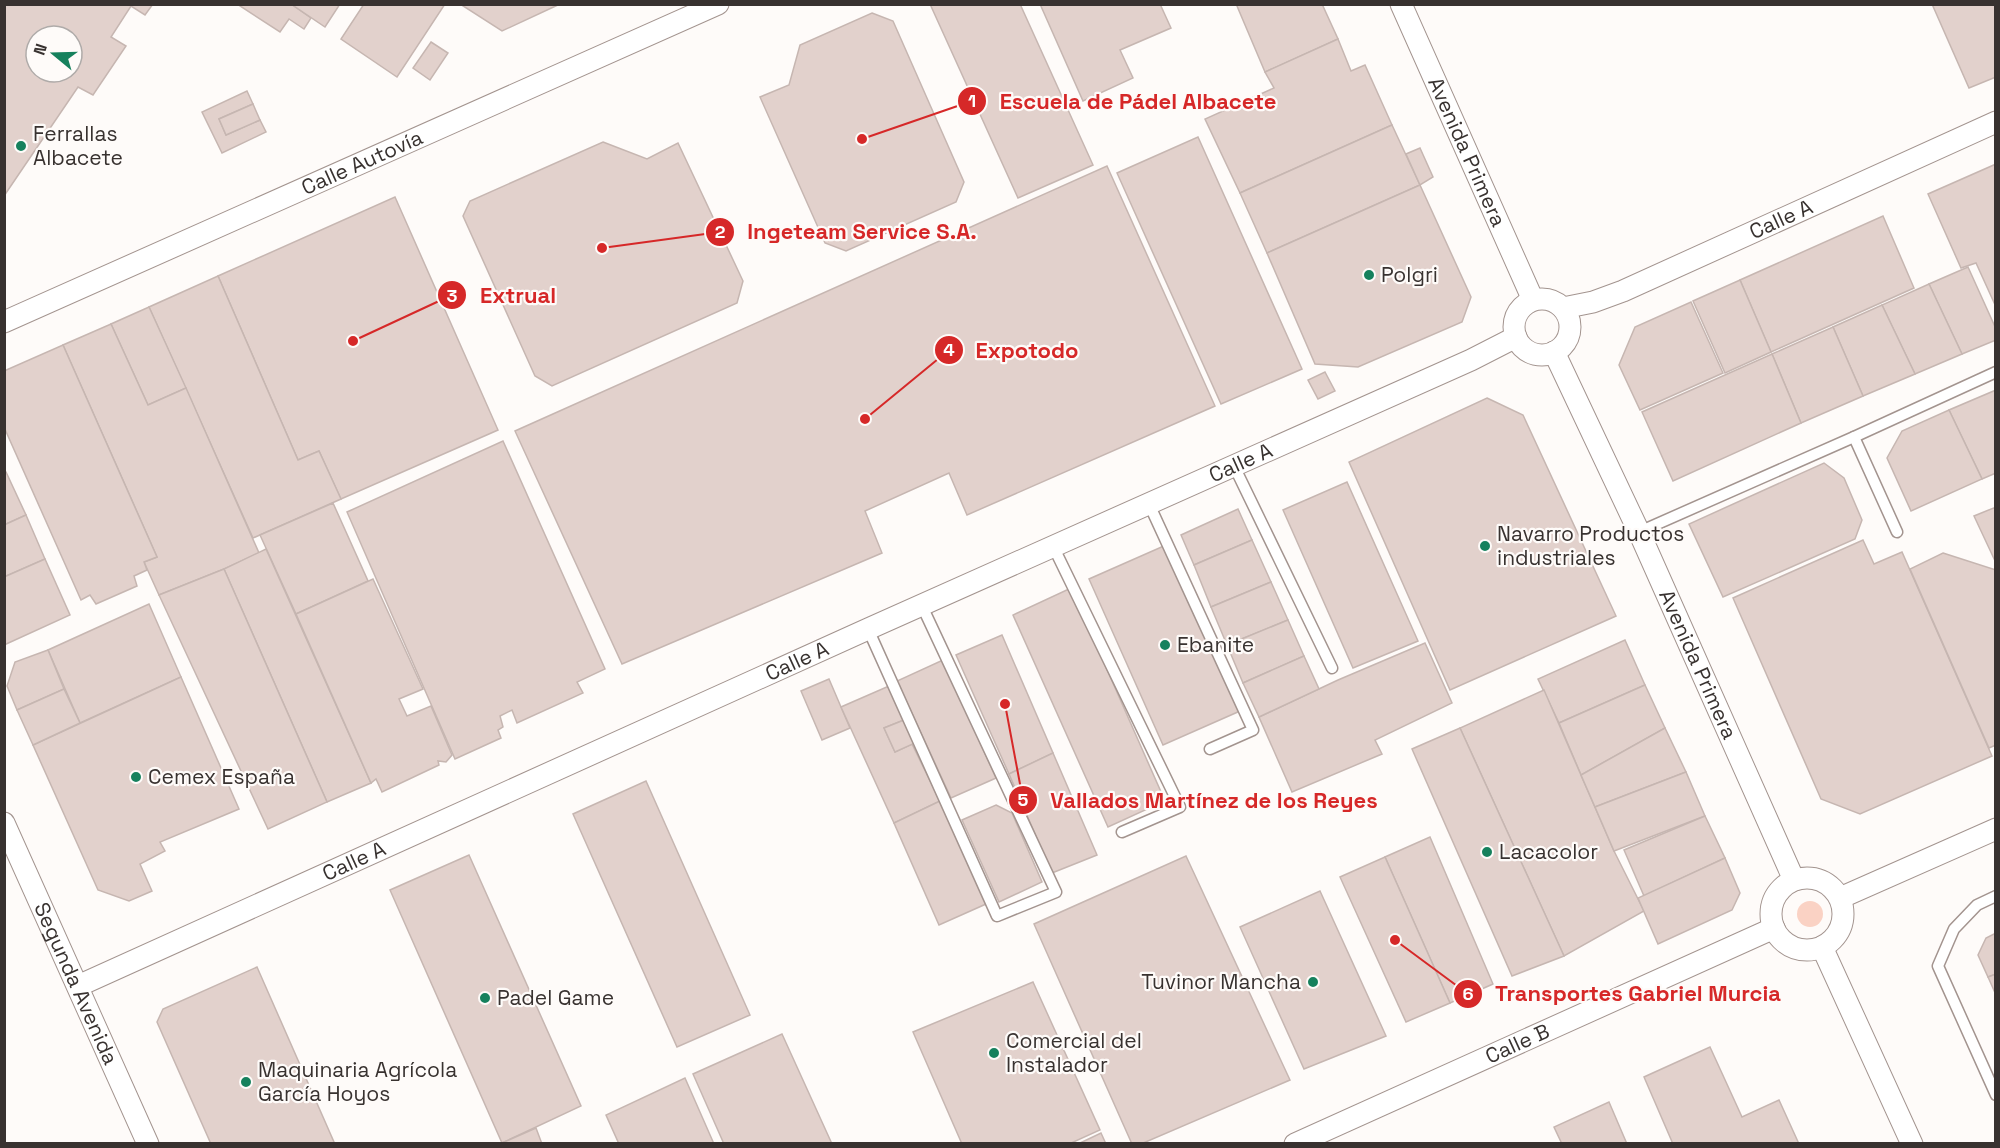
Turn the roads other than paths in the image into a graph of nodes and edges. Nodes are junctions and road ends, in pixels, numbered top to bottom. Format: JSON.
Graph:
{"nodes":[{"id":1,"x":718,"y":4,"type":"edge"},
{"id":2,"x":1401,"y":4,"type":"edge"},
{"id":3,"x":1995,"y":122,"type":"edge"},
{"id":4,"x":1533,"y":300,"type":"junction"},
{"id":5,"x":1563,"y":308,"type":"junction"},
{"id":6,"x":4,"y":322,"type":"edge"},
{"id":7,"x":1516,"y":337,"type":"junction"},
{"id":8,"x":1554,"y":352,"type":"junction"},
{"id":9,"x":1995,"y":372,"type":"edge"},
{"id":10,"x":1854,"y":437,"type":"junction"},
{"id":11,"x":1234,"y":466,"type":"junction"},
{"id":12,"x":1149,"y":504,"type":"junction"},
{"id":13,"x":1639,"y":532,"type":"junction"},
{"id":14,"x":1897,"y":532,"type":"dead end"},
{"id":15,"x":1053,"y":546,"type":"junction"},
{"id":16,"x":922,"y":606,"type":"junction"},
{"id":17,"x":868,"y":629,"type":"junction"},
{"id":18,"x":1332,"y":668,"type":"dead end"},
{"id":19,"x":1210,"y":748,"type":"dead end"},
{"id":20,"x":4,"y":824,"type":"edge"},
{"id":21,"x":1995,"y":829,"type":"edge"},
{"id":22,"x":1122,"y":832,"type":"dead end"},
{"id":23,"x":1794,"y":880,"type":"junction"},
{"id":24,"x":1995,"y":896,"type":"edge"},
{"id":25,"x":1840,"y":898,"type":"junction"},
{"id":26,"x":1774,"y":928,"type":"junction"},
{"id":27,"x":1822,"y":946,"type":"junction"},
{"id":28,"x":78,"y":987,"type":"junction"},
{"id":29,"x":1995,"y":1095,"type":"edge"},
{"id":30,"x":148,"y":1143,"type":"edge"},
{"id":31,"x":1295,"y":1143,"type":"edge"},
{"id":32,"x":1912,"y":1143,"type":"edge"}],
"edges":[{"from":1,"to":6,"type":"street","name":"Calle Autovía"},
{"from":2,"to":4,"type":"street","name":"Avenida Primera"},
{"from":3,"to":5,"type":"street","name":"Calle A"},
{"from":4,"to":5,"type":"street"},
{"from":4,"to":7,"type":"street"},
{"from":5,"to":8,"type":"street"},
{"from":7,"to":8,"type":"street"},
{"from":7,"to":11,"type":"street","name":"Calle A"},
{"from":8,"to":13,"type":"street","name":"Avenida Primera"},
{"from":9,"to":10,"type":"lane"},
{"from":10,"to":13,"type":"lane"},
{"from":10,"to":14,"type":"lane"},
{"from":11,"to":12,"type":"street","name":"Calle A"},
{"from":11,"to":18,"type":"lane"},
{"from":12,"to":15,"type":"street","name":"Calle A"},
{"from":12,"to":19,"type":"lane"},
{"from":13,"to":23,"type":"street","name":"Avenida Primera"},
{"from":15,"to":16,"type":"street","name":"Calle A"},
{"from":15,"to":22,"type":"lane"},
{"from":16,"to":17,"type":"street","name":"Calle A"},
{"from":16,"to":17,"type":"lane"},
{"from":17,"to":28,"type":"street","name":"Calle A"},
{"from":20,"to":28,"type":"street","name":"Segunda Avenida"},
{"from":21,"to":25,"type":"street"},
{"from":23,"to":25,"type":"street"},
{"from":23,"to":26,"type":"street"},
{"from":24,"to":29,"type":"lane"},
{"from":25,"to":27,"type":"street"},
{"from":26,"to":27,"type":"street"},
{"from":26,"to":31,"type":"street","name":"Calle B"},
{"from":27,"to":32,"type":"street"},
{"from":28,"to":30,"type":"street","name":"Segunda Avenida"}]}
